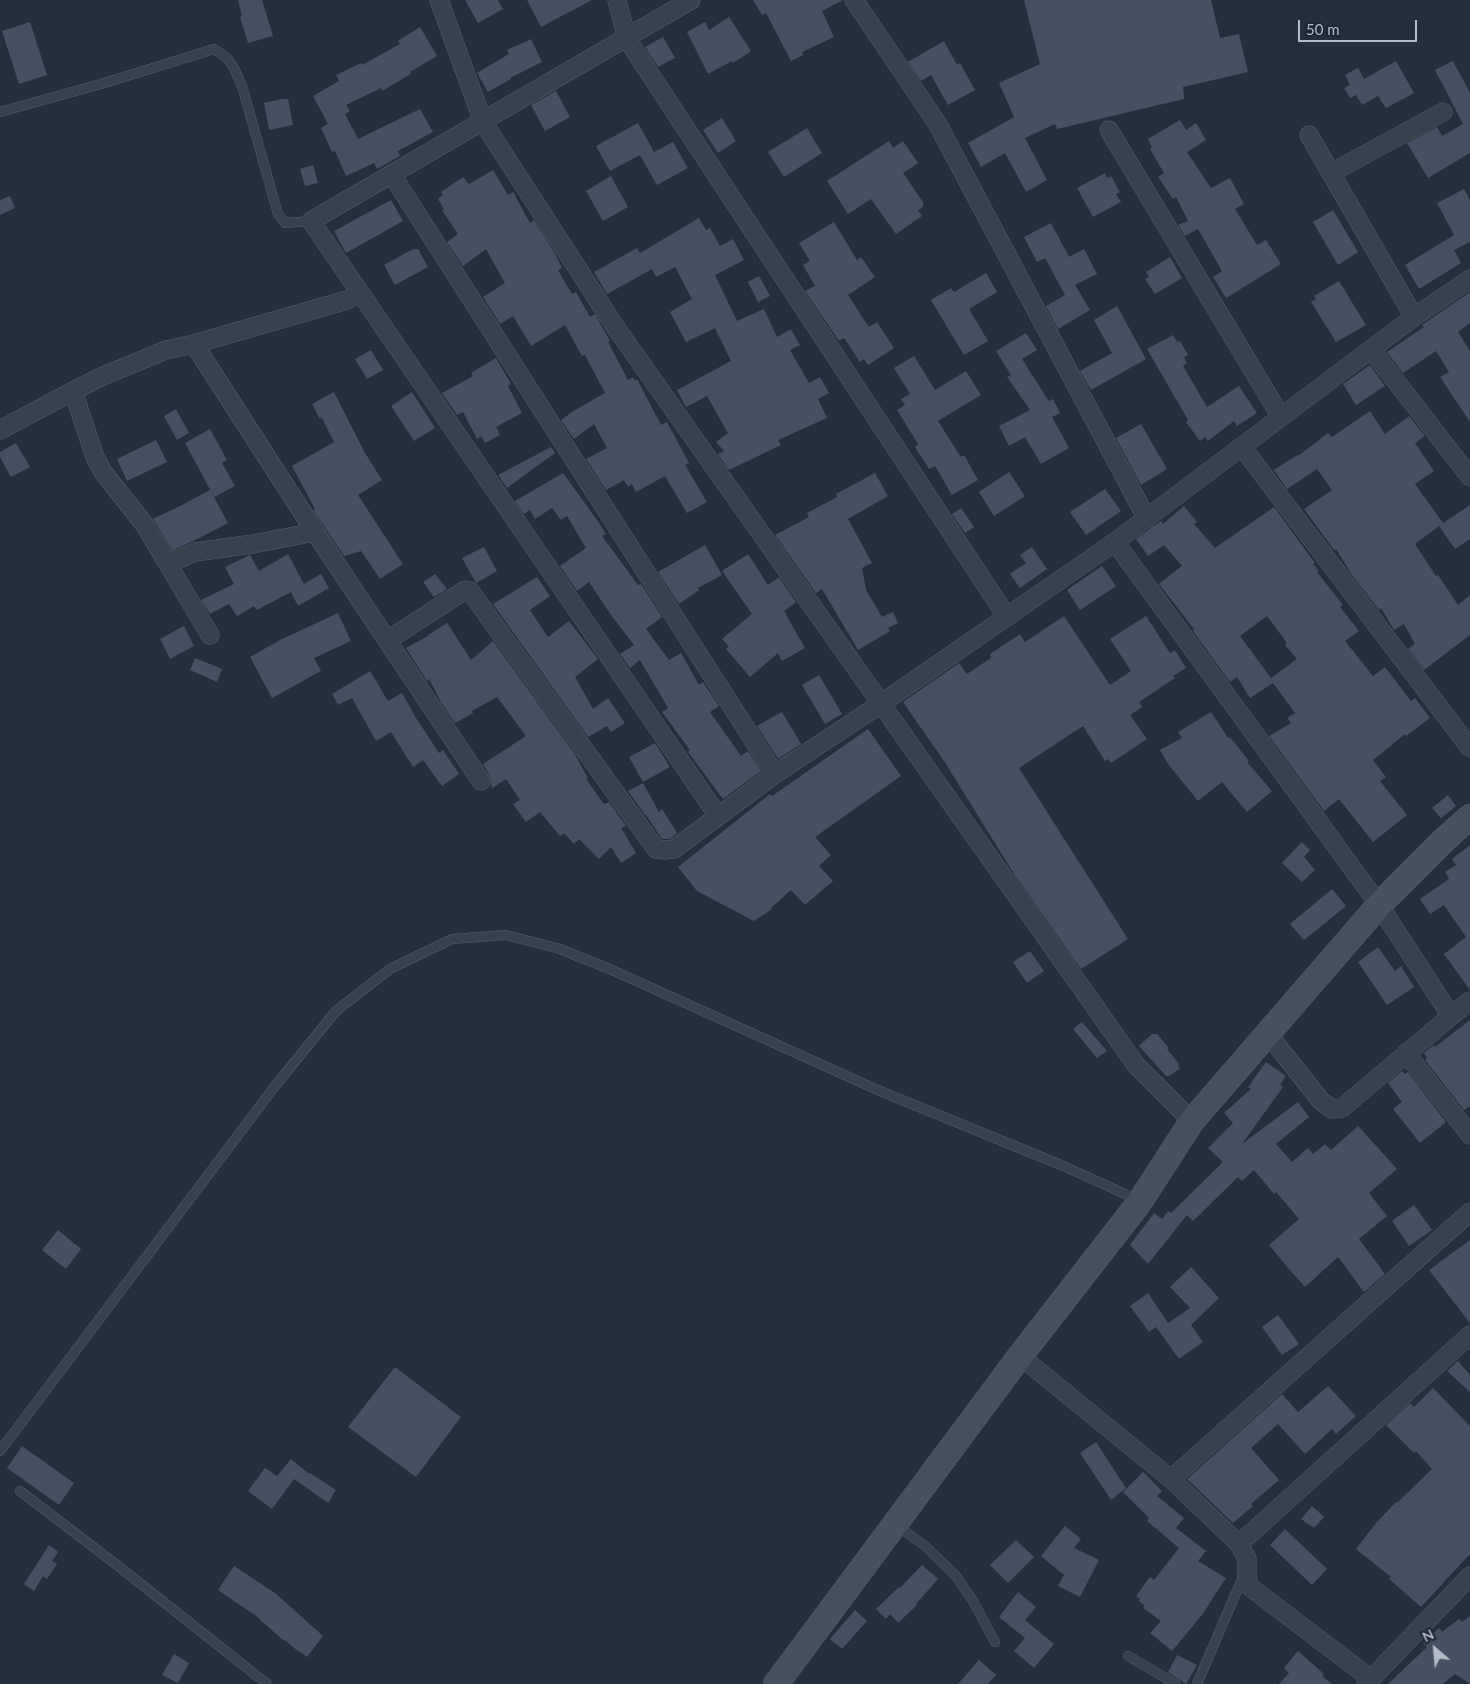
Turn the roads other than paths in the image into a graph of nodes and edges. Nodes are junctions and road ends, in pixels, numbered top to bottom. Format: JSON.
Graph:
{"nodes":[{"id":1,"x":439,"y":0,"type":"edge"},
{"id":2,"x":617,"y":0,"type":"edge"},
{"id":3,"x":691,"y":0,"type":"edge"},
{"id":4,"x":854,"y":0,"type":"edge"},
{"id":5,"x":627,"y":39,"type":"junction"},
{"id":6,"x":0,"y":112,"type":"edge"},
{"id":7,"x":1443,"y":112,"type":"dead end"},
{"id":8,"x":483,"y":122,"type":"junction"},
{"id":9,"x":1109,"y":130,"type":"dead end"},
{"id":10,"x":1309,"y":135,"type":"dead end"},
{"id":11,"x":1330,"y":173,"type":"junction"},
{"id":12,"x":392,"y":174,"type":"junction"},
{"id":13,"x":311,"y":221,"type":"junction"},
{"id":14,"x":1470,"y":279,"type":"edge"},
{"id":15,"x":360,"y":293,"type":"junction"},
{"id":16,"x":1414,"y":316,"type":"junction"},
{"id":17,"x":194,"y":344,"type":"junction"},
{"id":18,"x":1371,"y":349,"type":"junction"},
{"id":19,"x":74,"y":391,"type":"junction"},
{"id":20,"x":1281,"y":417,"type":"junction"},
{"id":21,"x":0,"y":430,"type":"edge"},
{"id":22,"x":1242,"y":447,"type":"junction"},
{"id":23,"x":1470,"y":477,"type":"edge"},
{"id":24,"x":1147,"y":519,"type":"junction"},
{"id":25,"x":315,"y":532,"type":"junction"},
{"id":26,"x":1115,"y":542,"type":"junction"},
{"id":27,"x":168,"y":564,"type":"junction"},
{"id":28,"x":1007,"y":618,"type":"junction"},
{"id":29,"x":210,"y":635,"type":"dead end"},
{"id":30,"x":388,"y":640,"type":"junction"},
{"id":31,"x":882,"y":703,"type":"junction"},
{"id":32,"x":1470,"y":748,"type":"edge"},
{"id":33,"x":775,"y":774,"type":"junction"},
{"id":34,"x":481,"y":781,"type":"dead end"},
{"id":35,"x":718,"y":816,"type":"junction"},
{"id":36,"x":1470,"y":817,"type":"edge"},
{"id":37,"x":1380,"y":906,"type":"junction"},
{"id":38,"x":1470,"y":1001,"type":"edge"},
{"id":39,"x":1451,"y":1016,"type":"junction"},
{"id":40,"x":1268,"y":1034,"type":"junction"},
{"id":41,"x":1406,"y":1053,"type":"junction"},
{"id":42,"x":1192,"y":1121,"type":"junction"},
{"id":43,"x":1470,"y":1135,"type":"edge"},
{"id":44,"x":1140,"y":1203,"type":"junction"},
{"id":45,"x":1470,"y":1212,"type":"edge"},
{"id":46,"x":1470,"y":1335,"type":"edge"},
{"id":47,"x":1020,"y":1356,"type":"junction"},
{"id":48,"x":0,"y":1451,"type":"edge"},
{"id":49,"x":1171,"y":1479,"type":"junction"},
{"id":50,"x":20,"y":1491,"type":"dead end"},
{"id":51,"x":895,"y":1524,"type":"junction"},
{"id":52,"x":1239,"y":1544,"type":"junction"},
{"id":53,"x":1247,"y":1567,"type":"junction"},
{"id":54,"x":1470,"y":1576,"type":"edge"},
{"id":55,"x":995,"y":1642,"type":"dead end"},
{"id":56,"x":1128,"y":1656,"type":"dead end"},
{"id":57,"x":783,"y":1681,"type":"edge"},
{"id":58,"x":1368,"y":1681,"type":"edge"},
{"id":59,"x":267,"y":1684,"type":"edge"},
{"id":60,"x":1176,"y":1684,"type":"edge"},
{"id":61,"x":1197,"y":1684,"type":"edge"}],
"edges":[{"from":1,"to":8,"type":"street"},
{"from":2,"to":5,"type":"street"},
{"from":3,"to":5,"type":"street"},
{"from":4,"to":24,"type":"street"},
{"from":5,"to":8,"type":"street"},
{"from":5,"to":28,"type":"street"},
{"from":6,"to":13,"type":"lane"},
{"from":7,"to":11,"type":"street"},
{"from":8,"to":12,"type":"street"},
{"from":8,"to":31,"type":"street"},
{"from":9,"to":20,"type":"street"},
{"from":10,"to":11,"type":"street"},
{"from":11,"to":16,"type":"street"},
{"from":12,"to":13,"type":"street"},
{"from":12,"to":33,"type":"street"},
{"from":13,"to":15,"type":"street"},
{"from":14,"to":16,"type":"street"},
{"from":15,"to":17,"type":"street"},
{"from":15,"to":35,"type":"street"},
{"from":16,"to":18,"type":"street"},
{"from":17,"to":19,"type":"street"},
{"from":17,"to":25,"type":"street"},
{"from":18,"to":20,"type":"street"},
{"from":18,"to":23,"type":"street"},
{"from":19,"to":21,"type":"street"},
{"from":19,"to":27,"type":"street"},
{"from":20,"to":22,"type":"street"},
{"from":22,"to":24,"type":"street"},
{"from":22,"to":32,"type":"street"},
{"from":24,"to":26,"type":"street"},
{"from":25,"to":27,"type":"street"},
{"from":25,"to":30,"type":"street"},
{"from":26,"to":28,"type":"street"},
{"from":26,"to":37,"type":"street"},
{"from":27,"to":29,"type":"street"},
{"from":28,"to":31,"type":"street"},
{"from":30,"to":34,"type":"street"},
{"from":30,"to":35,"type":"street"},
{"from":31,"to":33,"type":"street"},
{"from":31,"to":42,"type":"street"},
{"from":33,"to":35,"type":"street"},
{"from":36,"to":37,"type":"street"},
{"from":37,"to":39,"type":"street"},
{"from":37,"to":40,"type":"street"},
{"from":38,"to":39,"type":"street"},
{"from":39,"to":41,"type":"street"},
{"from":40,"to":41,"type":"street"},
{"from":40,"to":42,"type":"street"},
{"from":41,"to":43,"type":"street"},
{"from":42,"to":44,"type":"street"},
{"from":44,"to":47,"type":"street"},
{"from":44,"to":48,"type":"lane"},
{"from":45,"to":49,"type":"street"},
{"from":46,"to":52,"type":"street"},
{"from":47,"to":49,"type":"street"},
{"from":47,"to":51,"type":"street"},
{"from":49,"to":52,"type":"street"},
{"from":50,"to":59,"type":"lane"},
{"from":51,"to":55,"type":"lane"},
{"from":51,"to":57,"type":"street"},
{"from":52,"to":53,"type":"street"},
{"from":53,"to":58,"type":"street"},
{"from":53,"to":61,"type":"lane"},
{"from":54,"to":58,"type":"street"},
{"from":56,"to":60,"type":"lane"}]}
